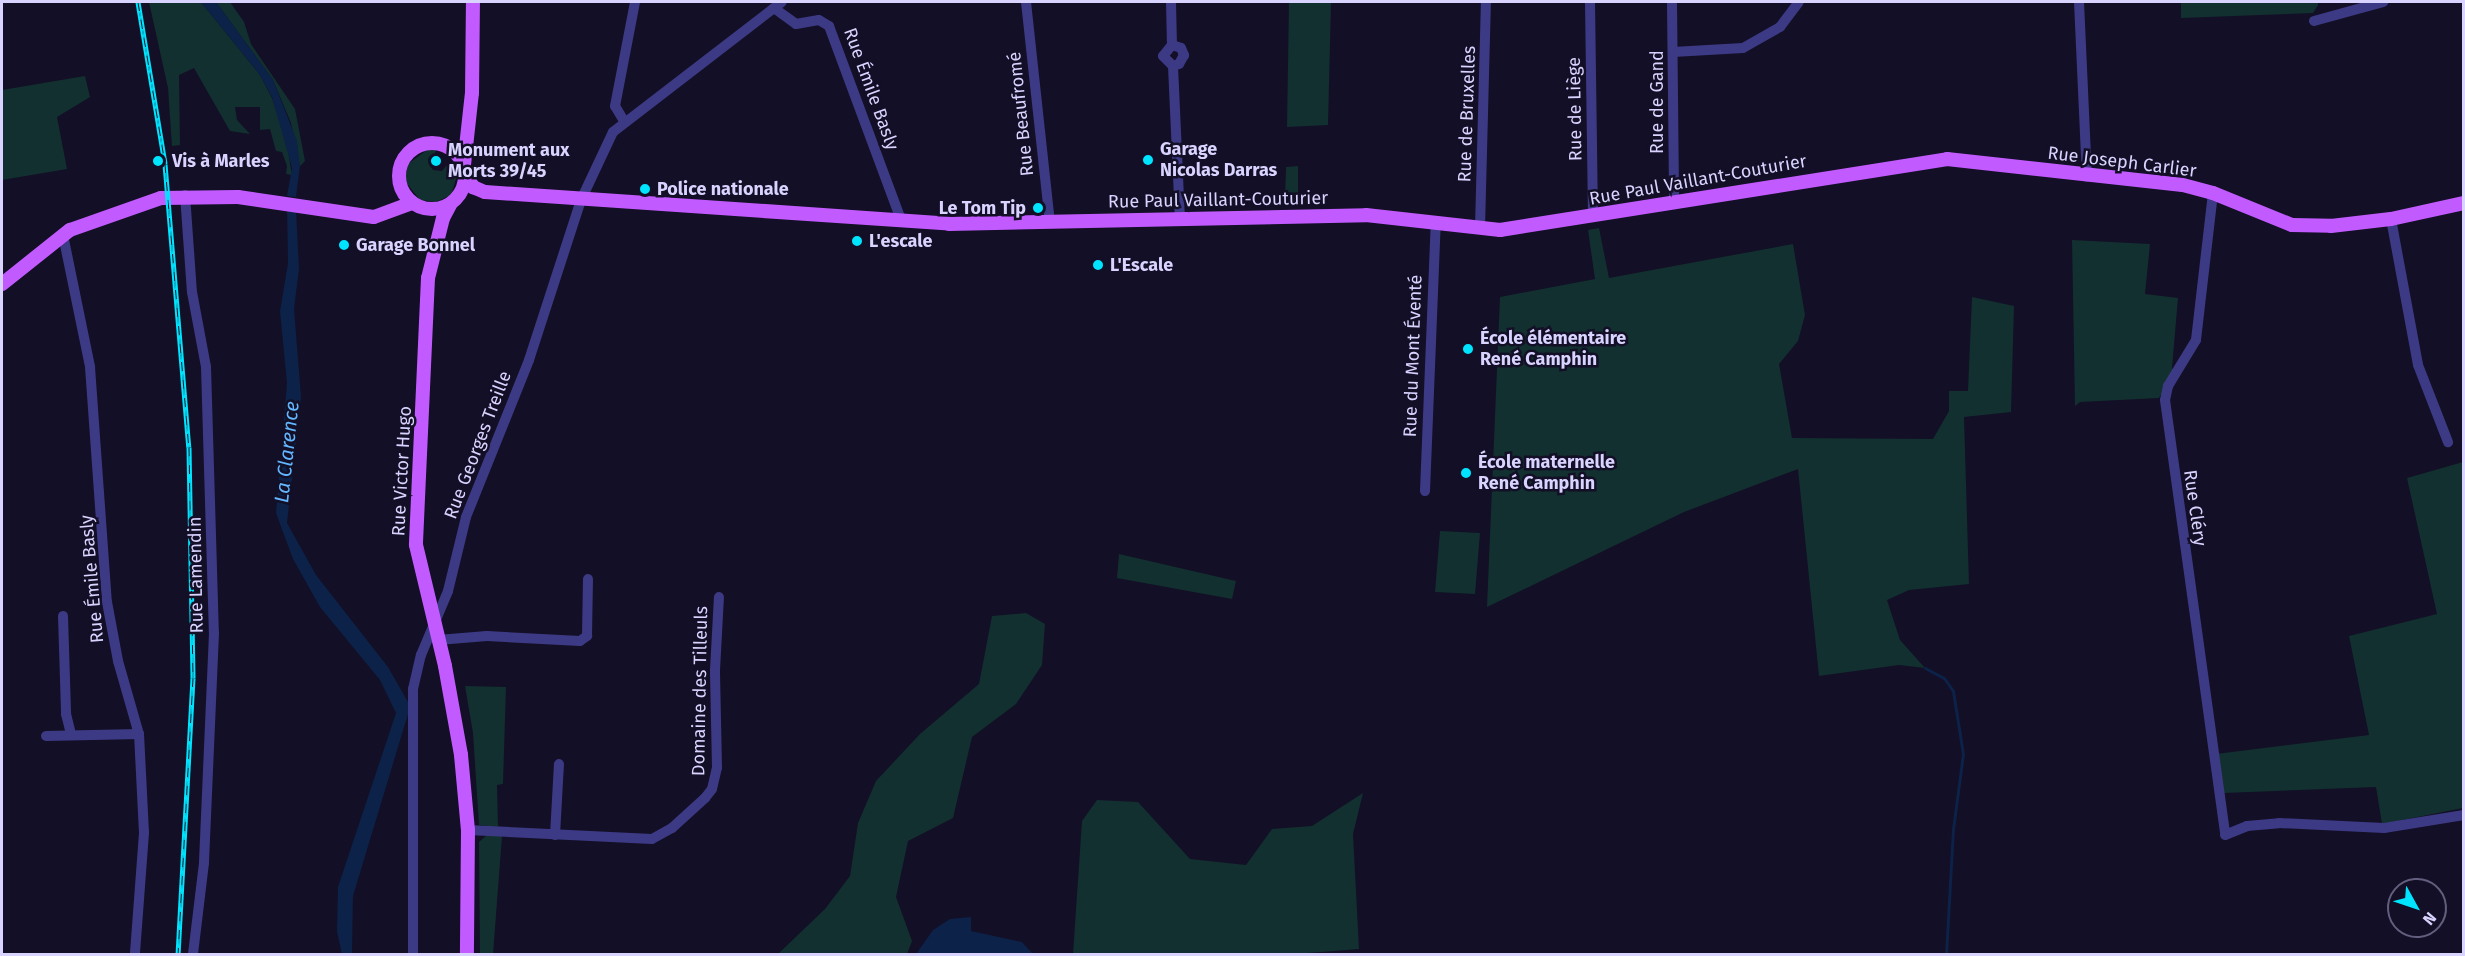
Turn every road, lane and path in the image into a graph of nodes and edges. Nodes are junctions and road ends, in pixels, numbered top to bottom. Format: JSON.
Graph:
{"nodes":[{"id":1,"x":473,"y":2,"type":"edge"},
{"id":2,"x":634,"y":2,"type":"edge"},
{"id":3,"x":1026,"y":2,"type":"edge"},
{"id":4,"x":1171,"y":2,"type":"edge"},
{"id":5,"x":1486,"y":2,"type":"edge"},
{"id":6,"x":1590,"y":2,"type":"edge"},
{"id":7,"x":1672,"y":2,"type":"edge"},
{"id":8,"x":1799,"y":2,"type":"edge"},
{"id":9,"x":2079,"y":2,"type":"edge"},
{"id":10,"x":2383,"y":2,"type":"edge"},
{"id":11,"x":778,"y":5,"type":"edge"},
{"id":12,"x":2314,"y":21,"type":"dead end"},
{"id":13,"x":1172,"y":45,"type":"junction"},
{"id":14,"x":1673,"y":52,"type":"junction"},
{"id":15,"x":1173,"y":66,"type":"junction"},
{"id":16,"x":470,"y":115,"type":"junction"},
{"id":17,"x":624,"y":121,"type":"junction"},
{"id":18,"x":443,"y":145,"type":"junction"},
{"id":19,"x":1947,"y":159,"type":"joint"},
{"id":20,"x":465,"y":169,"type":"junction"},
{"id":21,"x":2087,"y":177,"type":"junction"},
{"id":22,"x":400,"y":184,"type":"junction"},
{"id":23,"x":485,"y":192,"type":"junction"},
{"id":24,"x":2212,"y":193,"type":"junction"},
{"id":25,"x":185,"y":195,"type":"junction"},
{"id":26,"x":581,"y":200,"type":"junction"},
{"id":27,"x":1674,"y":202,"type":"junction"},
{"id":28,"x":453,"y":203,"type":"junction"},
{"id":29,"x":2463,"y":203,"type":"edge"},
{"id":30,"x":419,"y":206,"type":"junction"},
{"id":31,"x":390,"y":213,"type":"junction"},
{"id":32,"x":1593,"y":216,"type":"junction"},
{"id":33,"x":1180,"y":218,"type":"junction"},
{"id":34,"x":2391,"y":219,"type":"junction"},
{"id":35,"x":902,"y":222,"type":"junction"},
{"id":36,"x":1436,"y":222,"type":"junction"},
{"id":37,"x":1050,"y":223,"type":"junction"},
{"id":38,"x":1480,"y":228,"type":"junction"},
{"id":39,"x":63,"y":235,"type":"junction"},
{"id":40,"x":437,"y":236,"type":"junction"},
{"id":41,"x":2,"y":284,"type":"edge"},
{"id":42,"x":2448,"y":442,"type":"dead end"},
{"id":43,"x":1425,"y":491,"type":"dead end"},
{"id":44,"x":588,"y":579,"type":"dead end"},
{"id":45,"x":719,"y":597,"type":"dead end"},
{"id":46,"x":63,"y":616,"type":"dead end"},
{"id":47,"x":434,"y":625,"type":"junction"},
{"id":48,"x":438,"y":640,"type":"junction"},
{"id":49,"x":71,"y":734,"type":"junction"},
{"id":50,"x":139,"y":734,"type":"junction"},
{"id":51,"x":46,"y":736,"type":"dead end"},
{"id":52,"x":559,"y":764,"type":"dead end"},
{"id":53,"x":2463,"y":815,"type":"edge"},
{"id":54,"x":468,"y":830,"type":"junction"},
{"id":55,"x":555,"y":835,"type":"junction"},
{"id":56,"x":135,"y":954,"type":"edge"},
{"id":57,"x":193,"y":954,"type":"edge"},
{"id":58,"x":413,"y":954,"type":"edge"},
{"id":59,"x":467,"y":954,"type":"edge"}],
"edges":[{"from":1,"to":16,"type":"main road"},
{"from":2,"to":17,"type":"street"},
{"from":3,"to":37,"type":"street","name":"Rue Beaufromé"},
{"from":4,"to":13,"type":"street"},
{"from":5,"to":38,"type":"street","name":"Rue de Bruxelles"},
{"from":6,"to":32,"type":"street","name":"Rue de Liège"},
{"from":7,"to":14,"type":"street","name":"Rue de Gand"},
{"from":8,"to":14,"type":"street"},
{"from":9,"to":21,"type":"street"},
{"from":10,"to":12,"type":"street"},
{"from":11,"to":17,"type":"street","name":"Rue Georges Treille"},
{"from":11,"to":35,"type":"street","name":"Rue Émile Basly"},
{"from":13,"to":15,"type":"street"},
{"from":13,"to":15,"type":"street"},
{"from":14,"to":27,"type":"street","name":"Rue de Gand"},
{"from":15,"to":33,"type":"street"},
{"from":16,"to":18,"type":"main road"},
{"from":16,"to":20,"type":"main road"},
{"from":17,"to":26,"type":"street","name":"Rue Georges Treille"},
{"from":18,"to":20,"type":"main road"},
{"from":18,"to":22,"type":"main road"},
{"from":19,"to":21,"type":"main road","name":"Rue Joseph Carlier"},
{"from":19,"to":27,"type":"main road","name":"Rue Paul Vaillant-Couturier"},
{"from":20,"to":23,"type":"main road"},
{"from":20,"to":28,"type":"main road"},
{"from":21,"to":24,"type":"main road","name":"Rue Joseph Carlier"},
{"from":22,"to":30,"type":"main road"},
{"from":22,"to":31,"type":"main road"},
{"from":23,"to":26,"type":"main road","name":"Rue Paul Vaillant-Couturier"},
{"from":23,"to":28,"type":"main road","name":"Rue Paul Vaillant-Couturier"},
{"from":24,"to":34,"type":"main road","name":"Rue Joseph Carlier"},
{"from":24,"to":53,"type":"street","name":"Rue Cléry"},
{"from":25,"to":31,"type":"main road"},
{"from":25,"to":39,"type":"main road"},
{"from":25,"to":57,"type":"street","name":"Rue Lamendin"},
{"from":26,"to":35,"type":"main road","name":"Rue Paul Vaillant-Couturier"},
{"from":26,"to":47,"type":"street","name":"Rue Georges Treille"},
{"from":27,"to":32,"type":"main road","name":"Rue Paul Vaillant-Couturier"},
{"from":28,"to":30,"type":"main road"},
{"from":28,"to":40,"type":"main road","name":"Rue Victor Hugo"},
{"from":29,"to":34,"type":"main road","name":"Rue Joseph Carlier"},
{"from":30,"to":31,"type":"main road"},
{"from":30,"to":40,"type":"main road"},
{"from":32,"to":38,"type":"main road","name":"Rue Paul Vaillant-Couturier"},
{"from":33,"to":36,"type":"main road","name":"Rue Paul Vaillant-Couturier"},
{"from":33,"to":37,"type":"main road","name":"Rue Paul Vaillant-Couturier"},
{"from":34,"to":42,"type":"street"},
{"from":35,"to":37,"type":"main road","name":"Rue Paul Vaillant-Couturier"},
{"from":36,"to":38,"type":"main road","name":"Rue Paul Vaillant-Couturier"},
{"from":36,"to":43,"type":"street","name":"Rue du Mont Éventé"},
{"from":39,"to":41,"type":"main road"},
{"from":39,"to":50,"type":"street","name":"Rue Émile Basly"},
{"from":40,"to":47,"type":"main road","name":"Rue Victor Hugo"},
{"from":44,"to":48,"type":"street"},
{"from":45,"to":55,"type":"street","name":"Domaine des Tilleuls"},
{"from":46,"to":49,"type":"street"},
{"from":47,"to":48,"type":"main road","name":"Rue Victor Hugo"},
{"from":47,"to":58,"type":"street"},
{"from":48,"to":54,"type":"main road","name":"Rue Victor Hugo"},
{"from":49,"to":50,"type":"street"},
{"from":49,"to":51,"type":"street"},
{"from":50,"to":56,"type":"street","name":"Rue Émile Basly"},
{"from":52,"to":55,"type":"street"},
{"from":54,"to":55,"type":"street","name":"Domaine des Tilleuls"},
{"from":54,"to":59,"type":"main road","name":"Rue Victor Hugo"}]}
